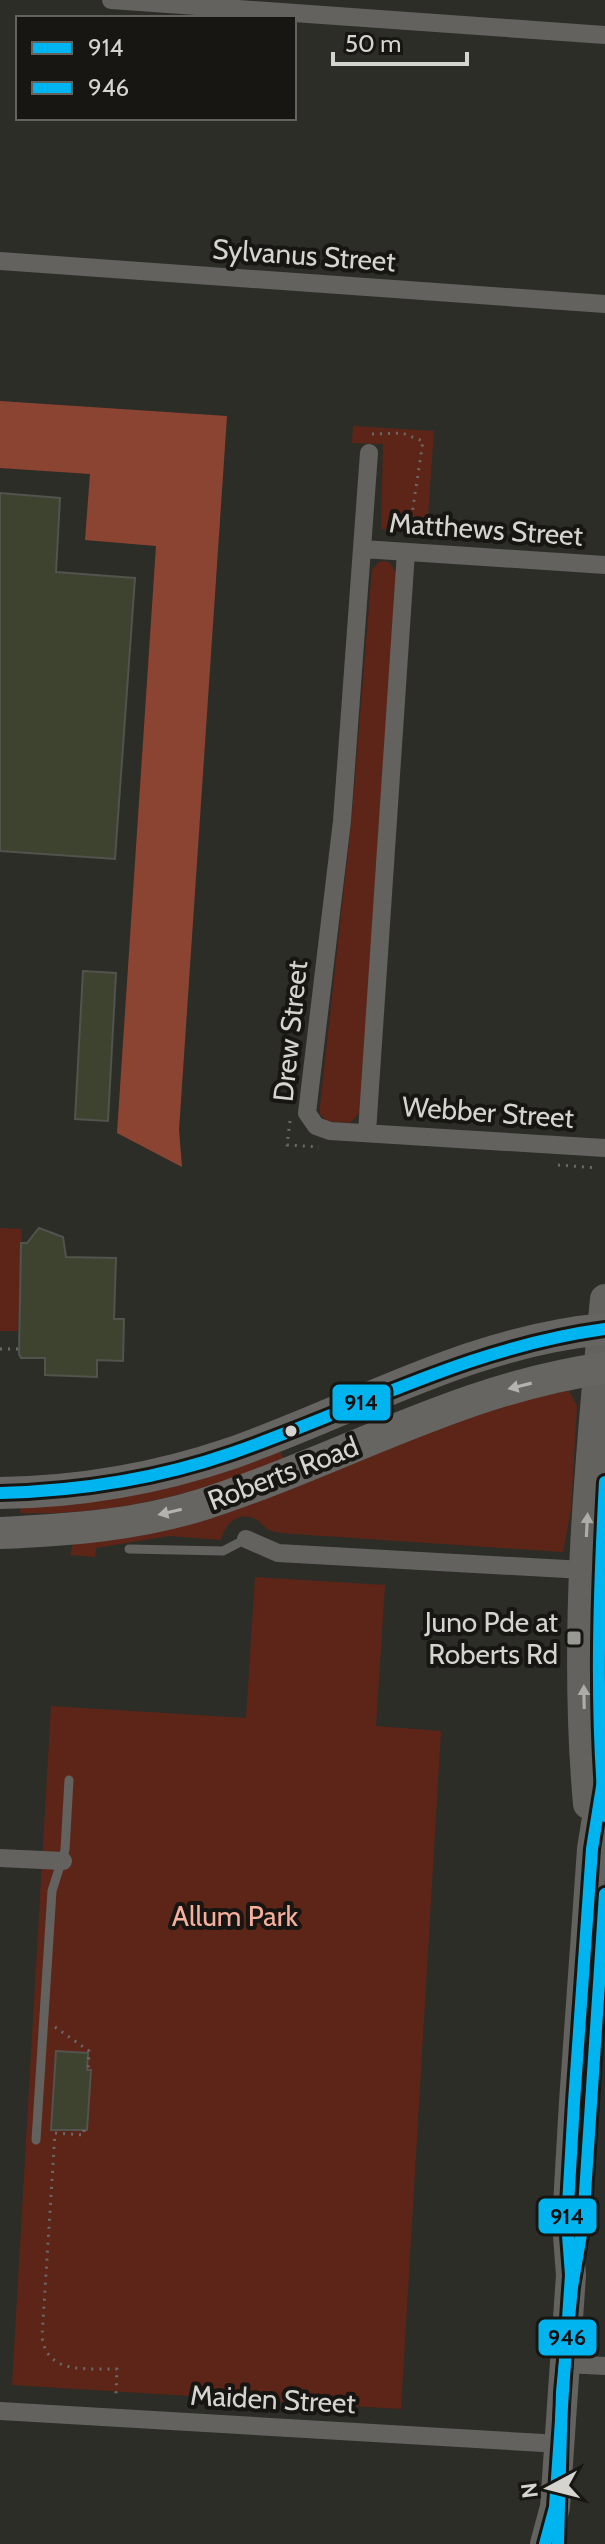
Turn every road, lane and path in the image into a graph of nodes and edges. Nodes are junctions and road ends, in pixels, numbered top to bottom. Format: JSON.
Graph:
{"nodes":[{"id":1,"x":111,"y":0,"type":"edge"},
{"id":2,"x":605,"y":35,"type":"edge"},
{"id":3,"x":0,"y":261,"type":"edge"},
{"id":4,"x":605,"y":304,"type":"edge"},
{"id":5,"x":366,"y":446,"type":"joint"},
{"id":6,"x":408,"y":543,"type":"junction"},
{"id":7,"x":363,"y":549,"type":"junction"},
{"id":8,"x":605,"y":565,"type":"edge"},
{"id":9,"x":290,"y":1116,"type":"dead end"},
{"id":10,"x":367,"y":1132,"type":"junction"},
{"id":11,"x":328,"y":1148,"type":"dead end"},
{"id":12,"x":605,"y":1148,"type":"edge"},
{"id":13,"x":552,"y":1164,"type":"dead end"},
{"id":14,"x":598,"y":1168,"type":"dead end"},
{"id":15,"x":604,"y":1319,"type":"edge"},
{"id":16,"x":0,"y":1349,"type":"edge"},
{"id":17,"x":21,"y":1349,"type":"dead end"},
{"id":18,"x":601,"y":1369,"type":"edge"},
{"id":19,"x":0,"y":1493,"type":"edge"},
{"id":20,"x":0,"y":1533,"type":"edge"},
{"id":21,"x":246,"y":1539,"type":"joint"},
{"id":22,"x":129,"y":1549,"type":"dead end"},
{"id":23,"x":584,"y":1570,"type":"junction"},
{"id":24,"x":605,"y":1768,"type":"edge"},
{"id":25,"x":69,"y":1780,"type":"dead end"},
{"id":26,"x":592,"y":1849,"type":"junction"},
{"id":27,"x":0,"y":1858,"type":"edge"},
{"id":28,"x":63,"y":1861,"type":"junction"},
{"id":29,"x":44,"y":2019,"type":"junction"},
{"id":30,"x":88,"y":2070,"type":"dead end"},
{"id":31,"x":84,"y":2130,"type":"dead end"},
{"id":32,"x":36,"y":2140,"type":"dead end"},
{"id":33,"x":567,"y":2222,"type":"junction"},
{"id":34,"x":565,"y":2364,"type":"junction"},
{"id":35,"x":605,"y":2366,"type":"edge"},
{"id":36,"x":116,"y":2394,"type":"dead end"},
{"id":37,"x":0,"y":2411,"type":"edge"},
{"id":38,"x":543,"y":2443,"type":"junction"},
{"id":39,"x":544,"y":2544,"type":"edge"}],
"edges":[{"from":1,"to":2,"type":"street"},
{"from":3,"to":4,"type":"street","name":"Sylvanus Street"},
{"from":5,"to":6,"type":"path"},
{"from":5,"to":7,"type":"street","name":"Drew Street"},
{"from":6,"to":7,"type":"street","name":"Matthews Street"},
{"from":6,"to":8,"type":"street","name":"Matthews Street"},
{"from":6,"to":10,"type":"street"},
{"from":7,"to":10,"type":"street","name":"Drew Street"},
{"from":9,"to":11,"type":"path"},
{"from":10,"to":12,"type":"street","name":"Webber Street"},
{"from":13,"to":14,"type":"path"},
{"from":15,"to":18,"type":"main road"},
{"from":15,"to":19,"type":"highway","name":"Roberts Road"},
{"from":16,"to":17,"type":"path"},
{"from":18,"to":20,"type":"highway","name":"Roberts Road","one_way":true},
{"from":23,"to":18,"type":"main road","one_way":true},
{"from":21,"to":22,"type":"lane"},
{"from":21,"to":23,"type":"street","name":"Roberts Road"},
{"from":26,"to":23,"type":"main road","one_way":true},
{"from":24,"to":26,"type":"main road"},
{"from":25,"to":28,"type":"lane"},
{"from":26,"to":33,"type":"main road"},
{"from":27,"to":28,"type":"street"},
{"from":28,"to":29,"type":"lane"},
{"from":29,"to":30,"type":"path"},
{"from":29,"to":32,"type":"lane"},
{"from":31,"to":36,"type":"path"},
{"from":33,"to":34,"type":"main road"},
{"from":33,"to":38,"type":"main road"},
{"from":34,"to":35,"type":"street"},
{"from":34,"to":39,"type":"main road"},
{"from":37,"to":38,"type":"street","name":"Maiden Street"},
{"from":38,"to":39,"type":"main road"}]}
